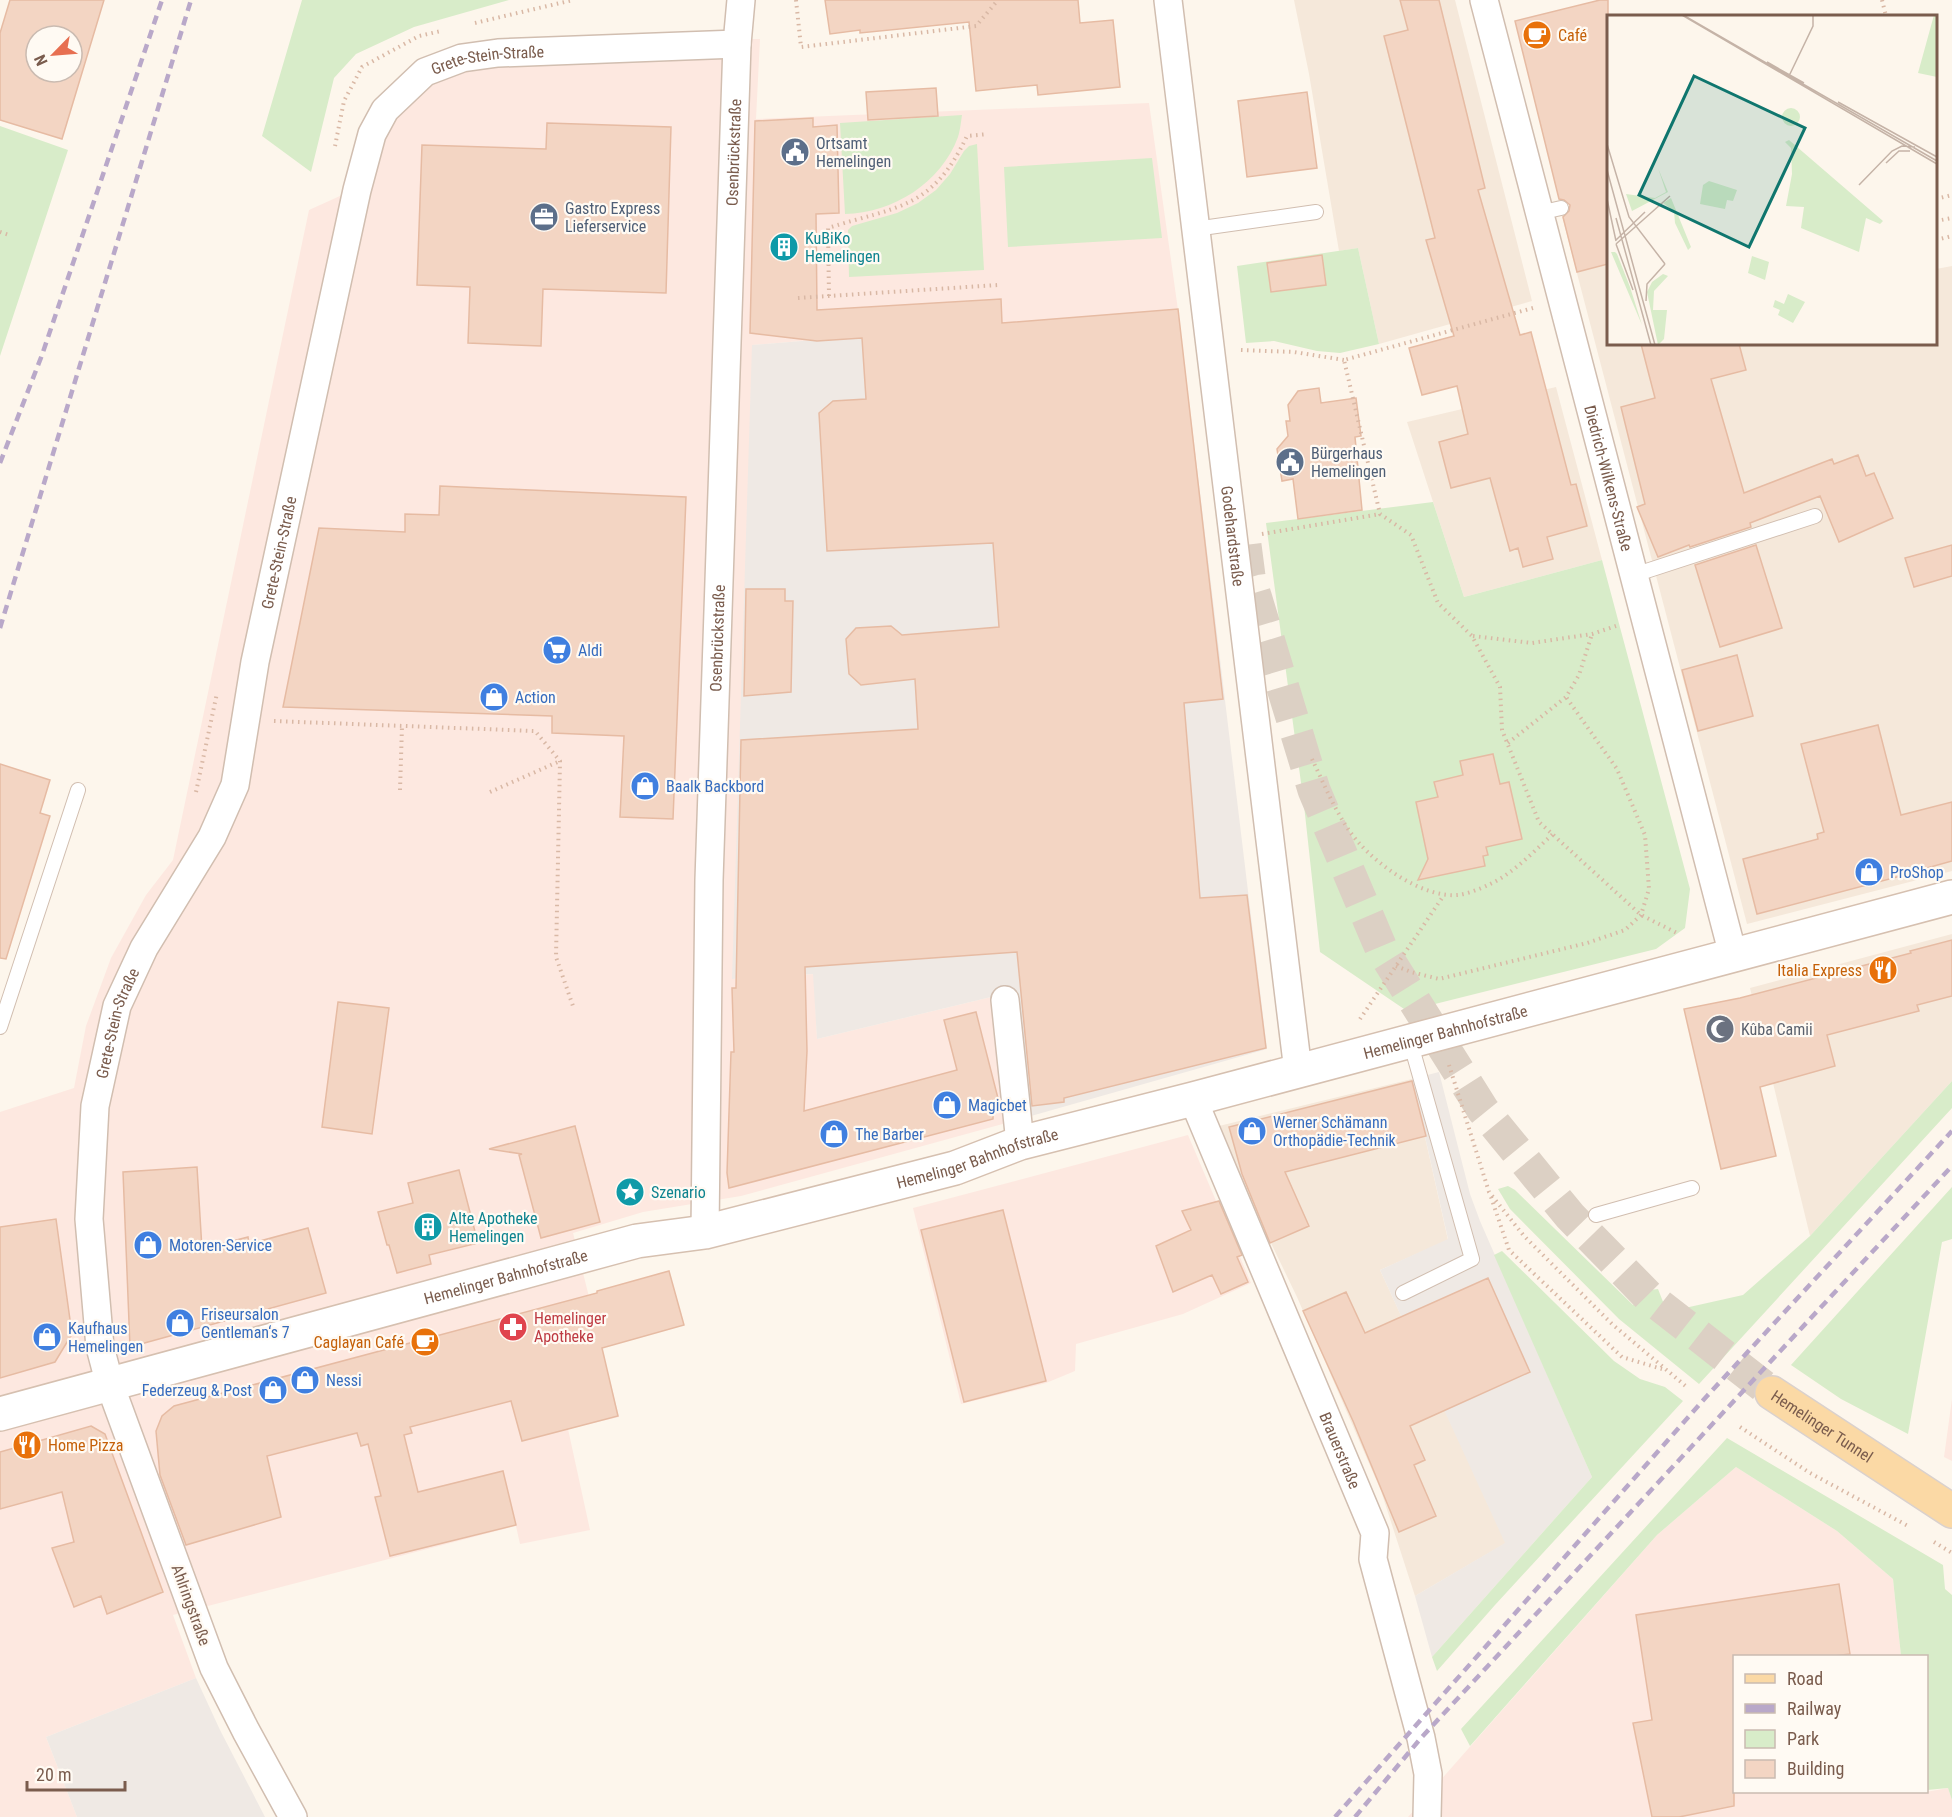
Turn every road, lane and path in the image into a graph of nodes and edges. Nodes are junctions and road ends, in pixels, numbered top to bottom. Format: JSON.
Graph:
{"nodes":[{"id":1,"x":741,"y":0,"type":"edge"},
{"id":2,"x":796,"y":0,"type":"edge"},
{"id":3,"x":998,"y":0,"type":"edge"},
{"id":4,"x":1168,"y":0,"type":"edge"},
{"id":5,"x":1484,"y":0,"type":"edge"},
{"id":6,"x":1882,"y":0,"type":"edge"},
{"id":7,"x":1886,"y":15,"type":"edge"},
{"id":8,"x":737,"y":44,"type":"junction"},
{"id":9,"x":988,"y":134,"type":"dead end"},
{"id":10,"x":1952,"y":195,"type":"edge"},
{"id":11,"x":1937,"y":199,"type":"edge"},
{"id":12,"x":1316,"y":212,"type":"dead end"},
{"id":13,"x":1952,"y":218,"type":"edge"},
{"id":14,"x":1937,"y":221,"type":"edge"},
{"id":15,"x":1195,"y":229,"type":"junction"},
{"id":16,"x":0,"y":232,"type":"edge"},
{"id":17,"x":9,"y":236,"type":"dead end"},
{"id":18,"x":1952,"y":236,"type":"edge"},
{"id":19,"x":1937,"y":240,"type":"edge"},
{"id":20,"x":998,"y":285,"type":"dead end"},
{"id":21,"x":829,"y":296,"type":"junction"},
{"id":22,"x":798,"y":298,"type":"dead end"},
{"id":23,"x":1562,"y":299,"type":"junction"},
{"id":24,"x":1210,"y":348,"type":"junction"},
{"id":25,"x":1344,"y":360,"type":"junction"},
{"id":26,"x":1380,"y":514,"type":"junction"},
{"id":27,"x":1815,"y":516,"type":"dead end"},
{"id":28,"x":1233,"y":536,"type":"junction"},
{"id":29,"x":1634,"y":575,"type":"junction"},
{"id":30,"x":1645,"y":617,"type":"junction"},
{"id":31,"x":1592,"y":634,"type":"junction"},
{"id":32,"x":1472,"y":636,"type":"junction"},
{"id":33,"x":1566,"y":697,"type":"junction"},
{"id":34,"x":246,"y":719,"type":"junction"},
{"id":35,"x":402,"y":726,"type":"junction"},
{"id":36,"x":1508,"y":743,"type":"junction"},
{"id":37,"x":1312,"y":759,"type":"dead end"},
{"id":38,"x":561,"y":761,"type":"junction"},
{"id":39,"x":78,"y":790,"type":"dead end"},
{"id":40,"x":400,"y":790,"type":"dead end"},
{"id":41,"x":490,"y":792,"type":"dead end"},
{"id":42,"x":1553,"y":834,"type":"junction"},
{"id":43,"x":1444,"y":895,"type":"junction"},
{"id":44,"x":1952,"y":897,"type":"edge"},
{"id":45,"x":1641,"y":915,"type":"junction"},
{"id":46,"x":1682,"y":936,"type":"dead end"},
{"id":47,"x":1733,"y":955,"type":"junction"},
{"id":48,"x":1396,"y":966,"type":"junction"},
{"id":49,"x":1005,"y":1000,"type":"dead end"},
{"id":50,"x":574,"y":1009,"type":"dead end"},
{"id":51,"x":0,"y":1027,"type":"edge"},
{"id":52,"x":1424,"y":1037,"type":"junction"},
{"id":53,"x":1363,"y":1054,"type":"junction"},
{"id":54,"x":1298,"y":1071,"type":"junction"},
{"id":55,"x":1193,"y":1099,"type":"junction"},
{"id":56,"x":1020,"y":1143,"type":"junction"},
{"id":57,"x":1692,"y":1188,"type":"dead end"},
{"id":58,"x":1489,"y":1192,"type":"junction"},
{"id":59,"x":1596,"y":1215,"type":"dead end"},
{"id":60,"x":705,"y":1232,"type":"junction"},
{"id":61,"x":1404,"y":1293,"type":"dead end"},
{"id":62,"x":1666,"y":1370,"type":"junction"},
{"id":63,"x":110,"y":1385,"type":"junction"},
{"id":64,"x":1688,"y":1388,"type":"dead end"},
{"id":65,"x":0,"y":1413,"type":"edge"},
{"id":66,"x":1740,"y":1427,"type":"dead end"},
{"id":67,"x":1952,"y":1483,"type":"edge"},
{"id":68,"x":1952,"y":1511,"type":"edge"},
{"id":69,"x":1904,"y":1523,"type":"dead end"},
{"id":70,"x":293,"y":1817,"type":"edge"},
{"id":71,"x":1427,"y":1817,"type":"edge"}],
"edges":[{"from":1,"to":8,"type":"street"},
{"from":2,"to":3,"type":"path"},
{"from":4,"to":15,"type":"street","name":"Godehardstraße"},
{"from":5,"to":23,"type":"street","name":"Diedrich-Wilkens-Straße"},
{"from":6,"to":7,"type":"path"},
{"from":8,"to":34,"type":"street","name":"Grete-Stein-Straße"},
{"from":8,"to":60,"type":"street","name":"Osenbrückstraße"},
{"from":9,"to":21,"type":"path"},
{"from":10,"to":11,"type":"path"},
{"from":12,"to":15,"type":"lane"},
{"from":13,"to":14,"type":"path"},
{"from":15,"to":24,"type":"street","name":"Godehardstraße"},
{"from":16,"to":17,"type":"path"},
{"from":18,"to":19,"type":"path"},
{"from":20,"to":21,"type":"path"},
{"from":21,"to":22,"type":"path"},
{"from":23,"to":25,"type":"path"},
{"from":23,"to":29,"type":"street","name":"Diedrich-Wilkens-Straße"},
{"from":24,"to":25,"type":"path"},
{"from":24,"to":28,"type":"street","name":"Godehardstraße"},
{"from":25,"to":26,"type":"path"},
{"from":26,"to":28,"type":"path"},
{"from":26,"to":32,"type":"path"},
{"from":27,"to":29,"type":"lane"},
{"from":28,"to":54,"type":"street","name":"Godehardstraße"},
{"from":29,"to":30,"type":"street","name":"Diedrich-Wilkens-Straße"},
{"from":30,"to":31,"type":"path"},
{"from":30,"to":47,"type":"street","name":"Diedrich-Wilkens-Straße"},
{"from":31,"to":32,"type":"path"},
{"from":31,"to":33,"type":"path"},
{"from":32,"to":36,"type":"path"},
{"from":33,"to":36,"type":"path"},
{"from":33,"to":45,"type":"path"},
{"from":34,"to":35,"type":"path"},
{"from":34,"to":63,"type":"street","name":"Grete-Stein-Straße"},
{"from":35,"to":38,"type":"path"},
{"from":35,"to":40,"type":"path"},
{"from":36,"to":42,"type":"path"},
{"from":37,"to":43,"type":"path"},
{"from":38,"to":41,"type":"path"},
{"from":38,"to":50,"type":"path"},
{"from":39,"to":51,"type":"lane"},
{"from":42,"to":43,"type":"path"},
{"from":42,"to":45,"type":"path"},
{"from":43,"to":48,"type":"path"},
{"from":44,"to":47,"type":"street","name":"Hemelinger Bahnhofstraße"},
{"from":45,"to":46,"type":"path"},
{"from":45,"to":48,"type":"path"},
{"from":47,"to":52,"type":"street","name":"Hemelinger Bahnhofstraße"},
{"from":48,"to":53,"type":"path"},
{"from":49,"to":56,"type":"street"},
{"from":52,"to":53,"type":"street","name":"Hemelinger Bahnhofstraße"},
{"from":52,"to":58,"type":"path"},
{"from":52,"to":61,"type":"lane"},
{"from":53,"to":54,"type":"street","name":"Hemelinger Bahnhofstraße"},
{"from":54,"to":55,"type":"street","name":"Hemelinger Bahnhofstraße"},
{"from":55,"to":56,"type":"street","name":"Hemelinger Bahnhofstraße"},
{"from":55,"to":71,"type":"street","name":"Brauerstraße"},
{"from":56,"to":60,"type":"street","name":"Hemelinger Bahnhofstraße"},
{"from":57,"to":59,"type":"lane"},
{"from":58,"to":62,"type":"path"},
{"from":58,"to":62,"type":"path"},
{"from":60,"to":63,"type":"street","name":"Hemelinger Bahnhofstraße"},
{"from":62,"to":64,"type":"path"},
{"from":63,"to":65,"type":"street","name":"Hemelinger Bahnhofstraße"},
{"from":63,"to":70,"type":"street","name":"Ahlringstraße"},
{"from":66,"to":69,"type":"path"},
{"from":67,"to":68,"type":"main road","name":"Hemelinger Tunnel"}]}
